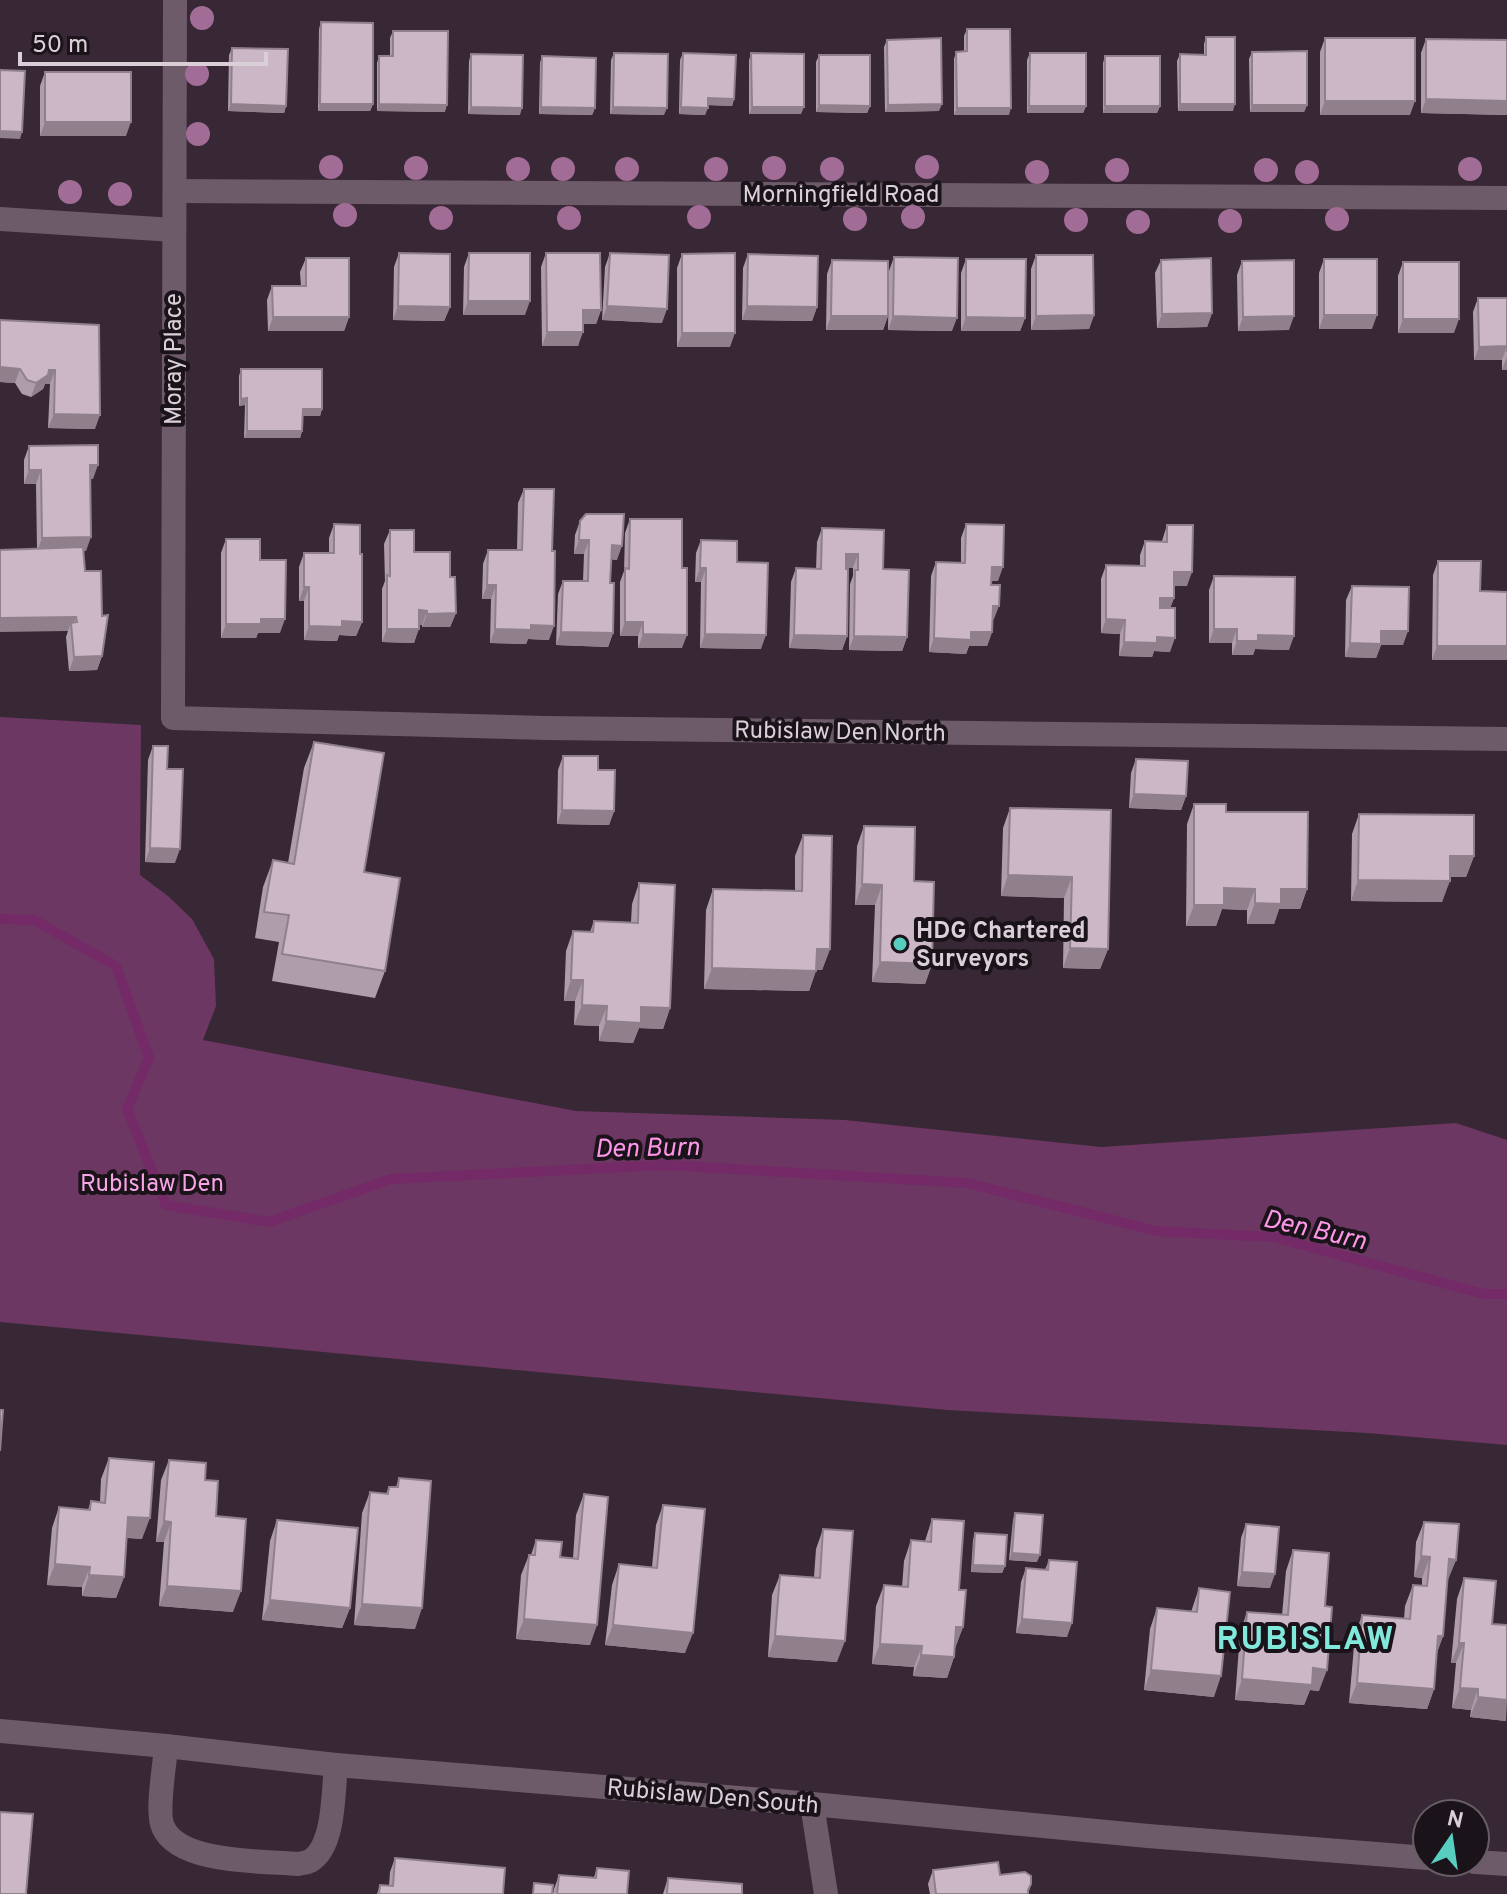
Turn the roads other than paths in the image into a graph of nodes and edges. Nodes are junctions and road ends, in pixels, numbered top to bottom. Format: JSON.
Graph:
{"nodes":[{"id":1,"x":175,"y":0,"type":"edge"},
{"id":2,"x":175,"y":191,"type":"junction"},
{"id":3,"x":1507,"y":198,"type":"edge"},
{"id":4,"x":0,"y":219,"type":"edge"},
{"id":5,"x":174,"y":230,"type":"junction"},
{"id":6,"x":173,"y":718,"type":"joint"},
{"id":7,"x":1507,"y":739,"type":"edge"},
{"id":8,"x":0,"y":1731,"type":"edge"},
{"id":9,"x":166,"y":1746,"type":"junction"},
{"id":10,"x":336,"y":1765,"type":"junction"},
{"id":11,"x":812,"y":1804,"type":"junction"},
{"id":12,"x":1411,"y":1857,"type":"edge"},
{"id":13,"x":826,"y":1894,"type":"edge"}],
"edges":[{"from":1,"to":2,"type":"street","name":"Moray Place"},
{"from":2,"to":3,"type":"street","name":"Morningfield Road"},
{"from":2,"to":5,"type":"street","name":"Moray Place"},
{"from":4,"to":5,"type":"street"},
{"from":5,"to":6,"type":"street","name":"Moray Place"},
{"from":6,"to":7,"type":"street","name":"Rubislaw Den North"},
{"from":8,"to":9,"type":"street","name":"Rubislaw Den South"},
{"from":9,"to":10,"type":"street","name":"Rubislaw Den South"},
{"from":9,"to":10,"type":"street"},
{"from":10,"to":11,"type":"street","name":"Rubislaw Den South"},
{"from":11,"to":12,"type":"street","name":"Rubislaw Den South"},
{"from":11,"to":13,"type":"street"}]}
